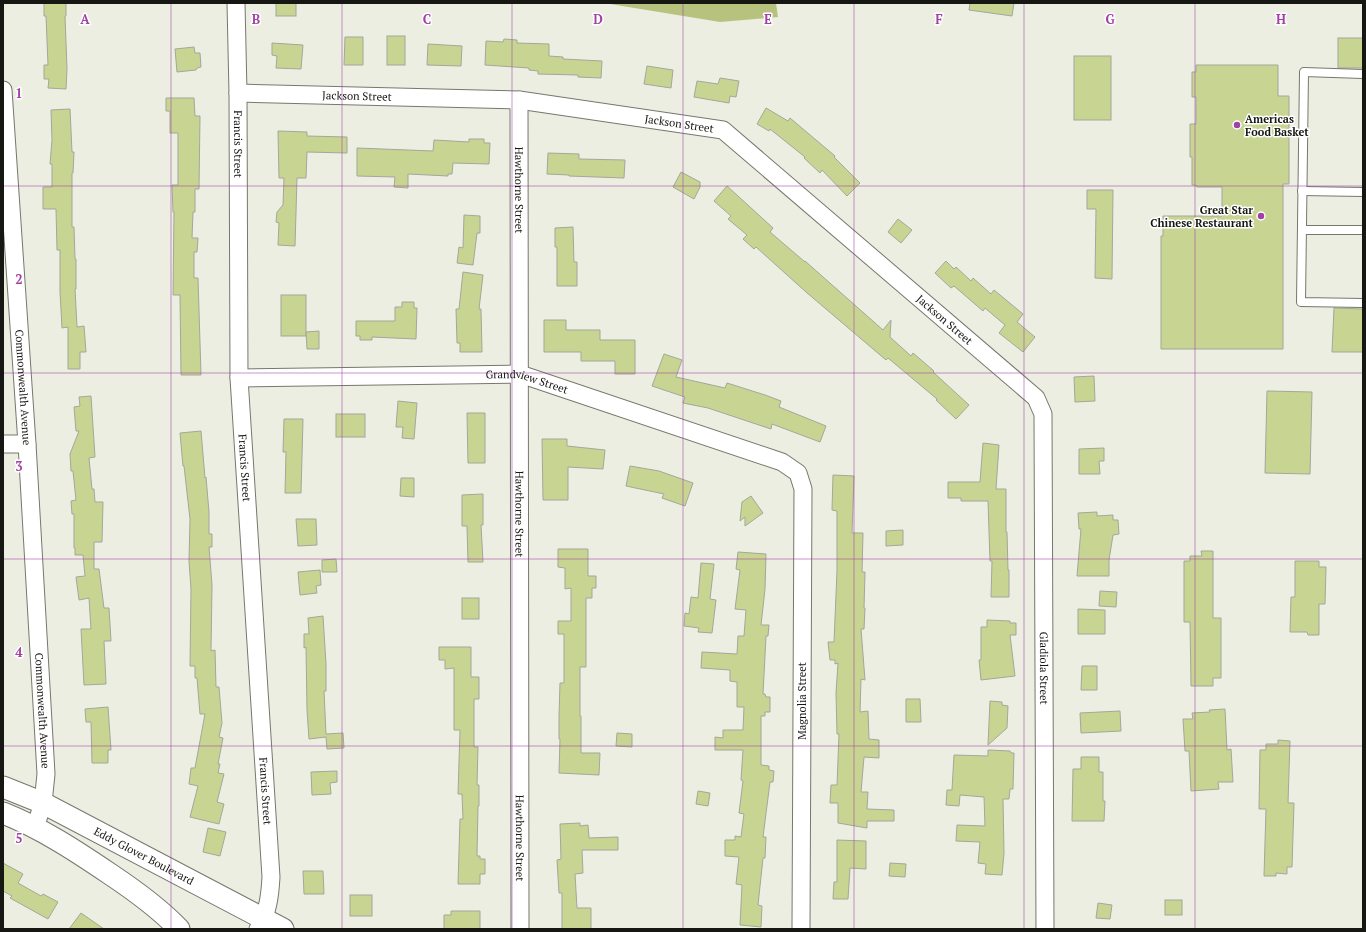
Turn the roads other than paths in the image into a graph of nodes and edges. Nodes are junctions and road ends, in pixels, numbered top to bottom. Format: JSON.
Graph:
{"nodes":[{"id":1,"x":236,"y":3,"type":"edge"},
{"id":2,"x":1363,"y":74,"type":"edge"},
{"id":3,"x":3,"y":90,"type":"edge"},
{"id":4,"x":238,"y":93,"type":"junction"},
{"id":5,"x":519,"y":100,"type":"junction"},
{"id":6,"x":1302,"y":191,"type":"junction"},
{"id":7,"x":1363,"y":192,"type":"edge"},
{"id":8,"x":7,"y":202,"type":"edge"},
{"id":9,"x":1302,"y":230,"type":"junction"},
{"id":10,"x":1363,"y":230,"type":"edge"},
{"id":11,"x":1363,"y":303,"type":"edge"},
{"id":12,"x":520,"y":374,"type":"junction"},
{"id":13,"x":239,"y":378,"type":"junction"},
{"id":14,"x":1041,"y":407,"type":"joint"},
{"id":15,"x":3,"y":444,"type":"edge"},
{"id":16,"x":27,"y":444,"type":"junction"},
{"id":17,"x":798,"y":473,"type":"joint"},
{"id":18,"x":3,"y":787,"type":"edge"},
{"id":19,"x":43,"y":803,"type":"junction"},
{"id":20,"x":3,"y":813,"type":"edge"},
{"id":21,"x":35,"y":828,"type":"junction"},
{"id":22,"x":261,"y":924,"type":"edge"},
{"id":23,"x":179,"y":929,"type":"edge"},
{"id":24,"x":283,"y":929,"type":"edge"},
{"id":25,"x":520,"y":929,"type":"edge"},
{"id":26,"x":801,"y":929,"type":"edge"},
{"id":27,"x":1045,"y":929,"type":"edge"}],
"edges":[{"from":1,"to":4,"type":"street","name":"Francis Street"},
{"from":2,"to":6,"type":"lane"},
{"from":3,"to":8,"type":"street","name":"Commonwealth Avenue"},
{"from":4,"to":5,"type":"street","name":"Jackson Street"},
{"from":4,"to":13,"type":"street","name":"Francis Street"},
{"from":5,"to":12,"type":"street","name":"Hawthorne Street"},
{"from":5,"to":14,"type":"street","name":"Jackson Street"},
{"from":6,"to":7,"type":"lane"},
{"from":6,"to":9,"type":"lane"},
{"from":8,"to":16,"type":"street","name":"Commonwealth Avenue"},
{"from":9,"to":10,"type":"lane"},
{"from":9,"to":11,"type":"lane"},
{"from":12,"to":13,"type":"street","name":"Grandview Street"},
{"from":12,"to":17,"type":"street","name":"Grandview Street"},
{"from":12,"to":25,"type":"street","name":"Hawthorne Street"},
{"from":13,"to":22,"type":"street","name":"Francis Street"},
{"from":14,"to":27,"type":"street","name":"Gladiola Street"},
{"from":15,"to":16,"type":"street"},
{"from":16,"to":19,"type":"street","name":"Commonwealth Avenue"},
{"from":17,"to":26,"type":"street","name":"Magnolia Street"},
{"from":18,"to":19,"type":"street","name":"Eddy Glover Boulevard"},
{"from":19,"to":21,"type":"street","name":"Commonwealth Avenue"},
{"from":19,"to":22,"type":"street","name":"Eddy Glover Boulevard"},
{"from":20,"to":21,"type":"street"},
{"from":21,"to":23,"type":"street"},
{"from":22,"to":24,"type":"street","name":"Eddy Glover Boulevard"}]}
